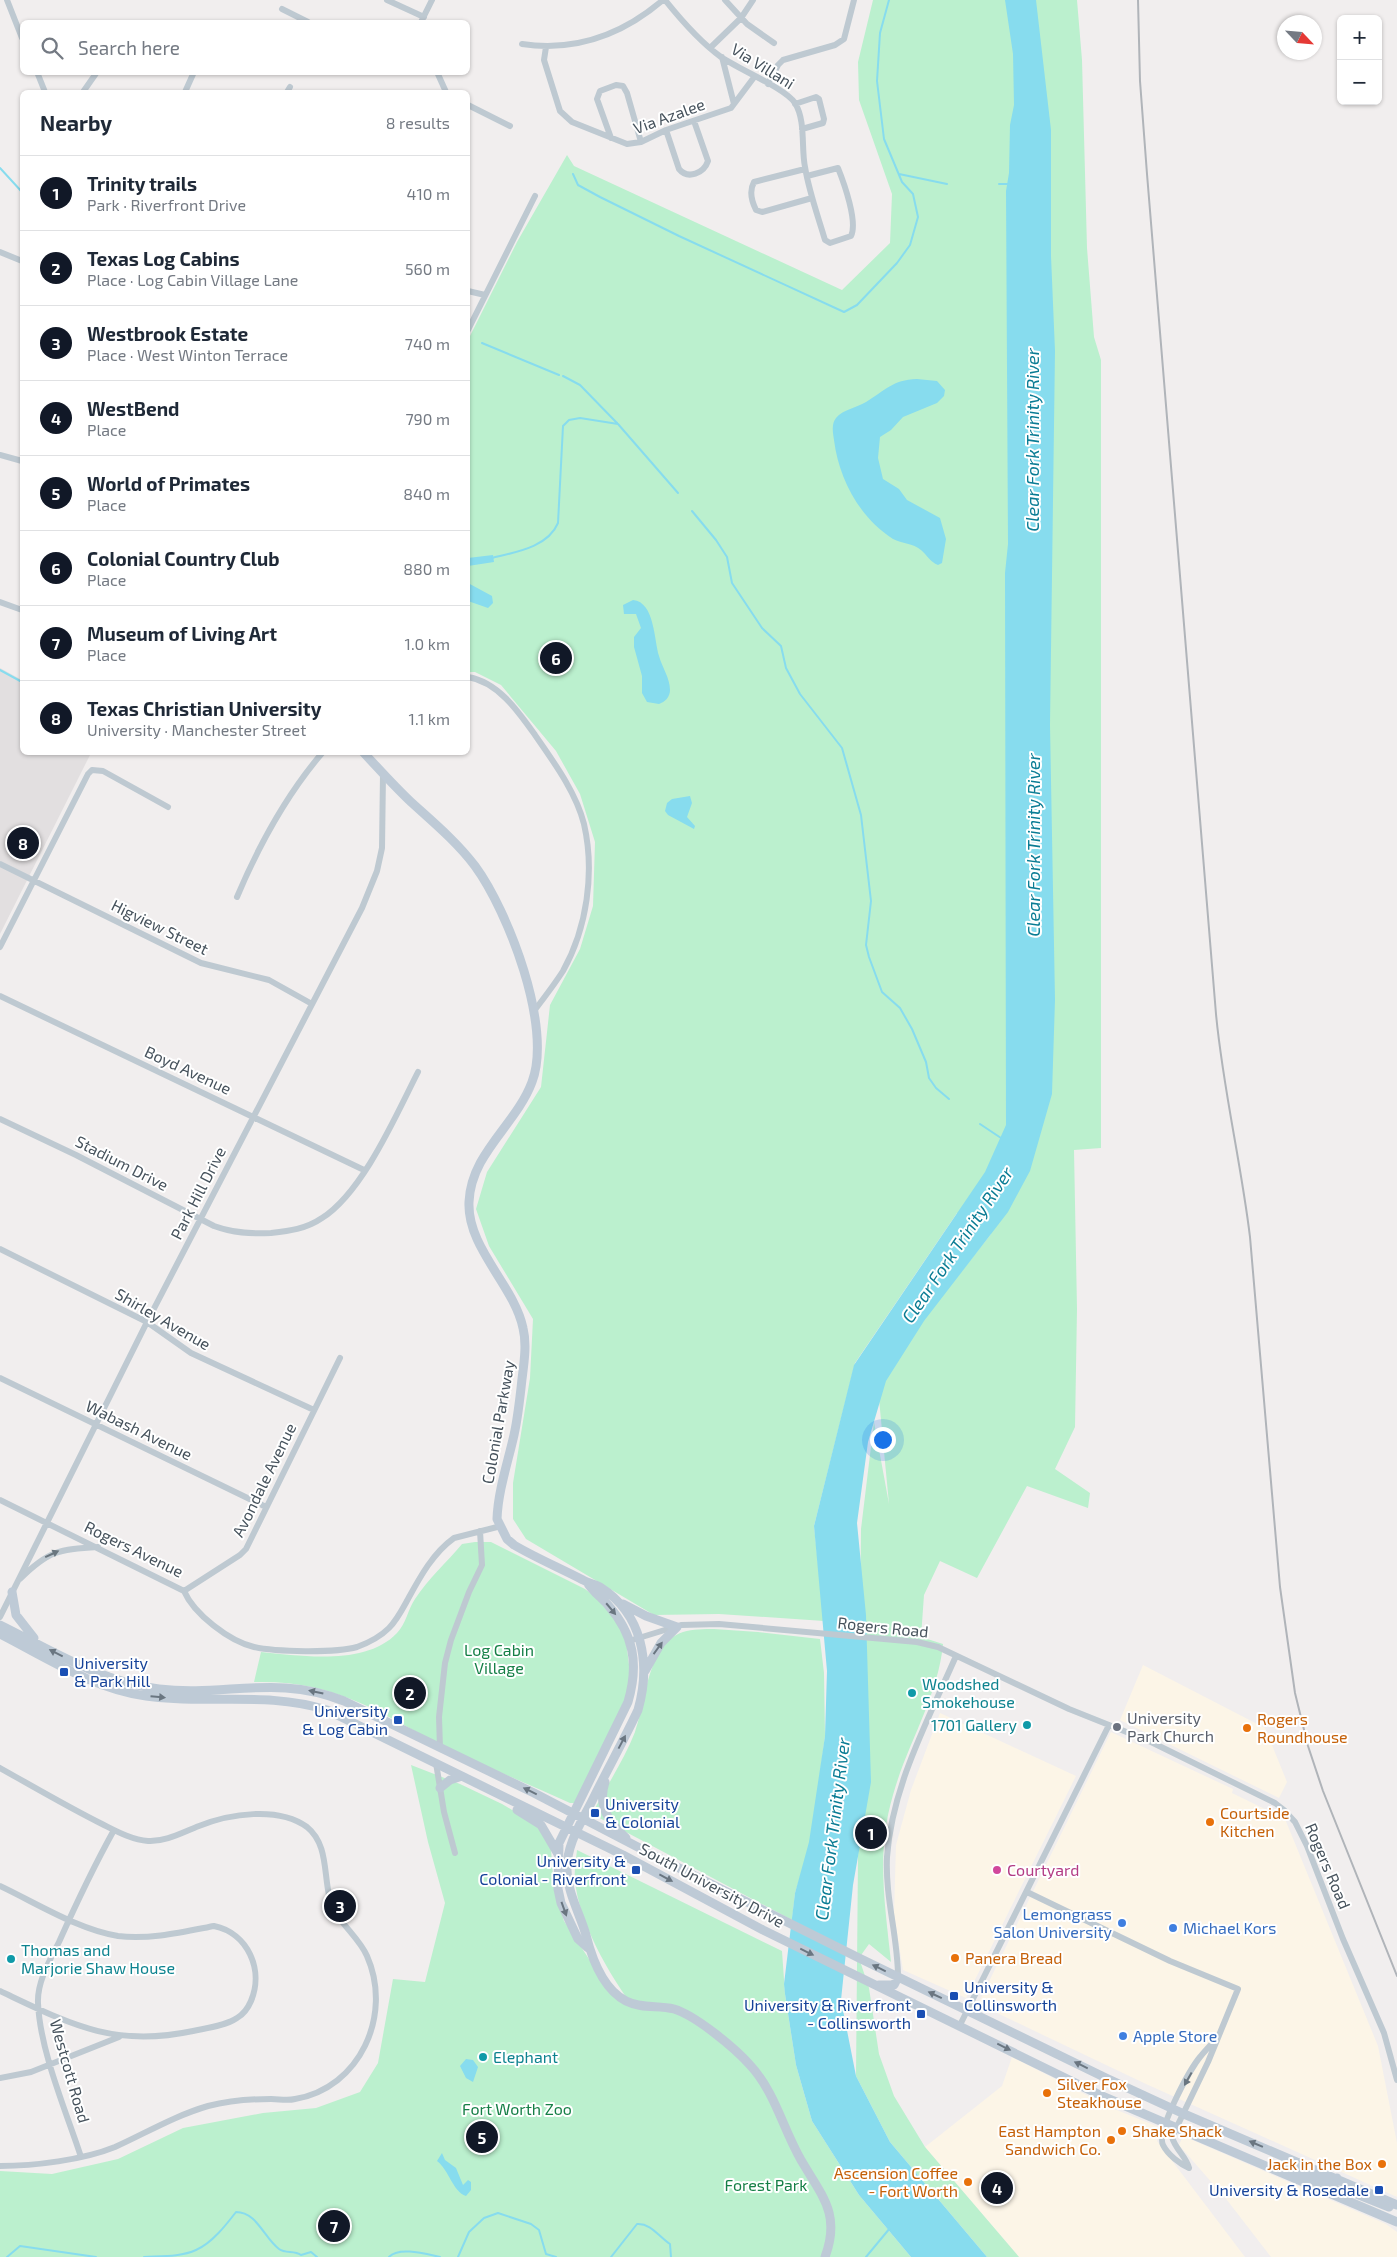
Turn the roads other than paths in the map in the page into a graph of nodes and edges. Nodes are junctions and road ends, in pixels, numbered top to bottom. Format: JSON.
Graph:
{"nodes":[{"id":1,"x":387,"y":0,"type":"edge"},
{"id":2,"x":432,"y":0,"type":"edge"},
{"id":3,"x":664,"y":0,"type":"edge"},
{"id":4,"x":725,"y":0,"type":"edge"},
{"id":5,"x":753,"y":0,"type":"edge"},
{"id":6,"x":854,"y":0,"type":"edge"},
{"id":7,"x":9,"y":1,"type":"edge"},
{"id":8,"x":282,"y":9,"type":"dead end"},
{"id":9,"x":741,"y":18,"type":"junction"},
{"id":10,"x":304,"y":20,"type":"edge"},
{"id":11,"x":422,"y":20,"type":"edge"},
{"id":12,"x":20,"y":32,"type":"edge"},
{"id":13,"x":774,"y":43,"type":"dead end"},
{"id":14,"x":522,"y":44,"type":"dead end"},
{"id":15,"x":546,"y":47,"type":"junction"},
{"id":16,"x":710,"y":48,"type":"junction"},
{"id":17,"x":722,"y":57,"type":"junction"},
{"id":18,"x":38,"y":75,"type":"edge"},
{"id":19,"x":95,"y":75,"type":"edge"},
{"id":20,"x":193,"y":75,"type":"edge"},
{"id":21,"x":438,"y":75,"type":"edge"},
{"id":22,"x":755,"y":76,"type":"junction"},
{"id":23,"x":768,"y":84,"type":"junction"},
{"id":24,"x":44,"y":90,"type":"edge"},
{"id":25,"x":85,"y":90,"type":"edge"},
{"id":26,"x":186,"y":90,"type":"edge"},
{"id":27,"x":445,"y":90,"type":"edge"},
{"id":28,"x":734,"y":104,"type":"junction"},
{"id":29,"x":795,"y":104,"type":"junction"},
{"id":30,"x":470,"y":106,"type":"edge"},
{"id":31,"x":694,"y":121,"type":"junction"},
{"id":32,"x":510,"y":126,"type":"dead end"},
{"id":33,"x":802,"y":129,"type":"junction"},
{"id":34,"x":666,"y":130,"type":"junction"},
{"id":35,"x":611,"y":138,"type":"junction"},
{"id":36,"x":641,"y":142,"type":"junction"},
{"id":37,"x":806,"y":172,"type":"junction"},
{"id":38,"x":535,"y":196,"type":"dead end"},
{"id":39,"x":812,"y":198,"type":"junction"},
{"id":40,"x":0,"y":252,"type":"edge"},
{"id":41,"x":20,"y":260,"type":"edge"},
{"id":42,"x":470,"y":291,"type":"edge"},
{"id":43,"x":485,"y":295,"type":"junction"},
{"id":44,"x":470,"y":326,"type":"edge"},
{"id":45,"x":0,"y":455,"type":"edge"},
{"id":46,"x":20,"y":460,"type":"edge"},
{"id":47,"x":0,"y":602,"type":"edge"},
{"id":48,"x":20,"y":609,"type":"edge"},
{"id":49,"x":470,"y":678,"type":"edge"},
{"id":50,"x":321,"y":755,"type":"edge"},
{"id":51,"x":365,"y":755,"type":"edge"},
{"id":52,"x":383,"y":774,"type":"junction"},
{"id":53,"x":168,"y":807,"type":"dead end"},
{"id":54,"x":0,"y":864,"type":"edge"},
{"id":55,"x":34,"y":881,"type":"junction"},
{"id":56,"x":237,"y":896,"type":"dead end"},
{"id":57,"x":0,"y":947,"type":"edge"},
{"id":58,"x":1,"y":998,"type":"edge"},
{"id":59,"x":312,"y":1004,"type":"junction"},
{"id":60,"x":534,"y":1011,"type":"junction"},
{"id":61,"x":418,"y":1072,"type":"dead end"},
{"id":62,"x":253,"y":1117,"type":"junction"},
{"id":63,"x":0,"y":1118,"type":"edge"},
{"id":64,"x":364,"y":1170,"type":"junction"},
{"id":65,"x":200,"y":1219,"type":"junction"},
{"id":66,"x":0,"y":1249,"type":"edge"},
{"id":67,"x":147,"y":1322,"type":"junction"},
{"id":68,"x":340,"y":1358,"type":"dead end"},
{"id":69,"x":0,"y":1378,"type":"edge"},
{"id":70,"x":314,"y":1410,"type":"junction"},
{"id":71,"x":95,"y":1424,"type":"junction"},
{"id":72,"x":0,"y":1500,"type":"edge"},
{"id":73,"x":266,"y":1507,"type":"junction"},
{"id":74,"x":45,"y":1523,"type":"junction"},
{"id":75,"x":500,"y":1526,"type":"junction"},
{"id":76,"x":480,"y":1531,"type":"junction"},
{"id":77,"x":98,"y":1547,"type":"junction"},
{"id":78,"x":586,"y":1582,"type":"junction"},
{"id":79,"x":14,"y":1588,"type":"junction"},
{"id":80,"x":184,"y":1591,"type":"junction"},
{"id":81,"x":616,"y":1600,"type":"junction"},
{"id":82,"x":0,"y":1617,"type":"edge"},
{"id":83,"x":0,"y":1625,"type":"edge"},
{"id":84,"x":677,"y":1627,"type":"junction"},
{"id":85,"x":0,"y":1634,"type":"edge"},
{"id":86,"x":641,"y":1638,"type":"junction"},
{"id":87,"x":630,"y":1641,"type":"junction"},
{"id":88,"x":39,"y":1644,"type":"junction"},
{"id":89,"x":956,"y":1656,"type":"junction"},
{"id":90,"x":644,"y":1672,"type":"junction"},
{"id":91,"x":1109,"y":1726,"type":"junction"},
{"id":92,"x":440,"y":1748,"type":"junction"},
{"id":93,"x":612,"y":1760,"type":"junction"},
{"id":94,"x":436,"y":1763,"type":"junction"},
{"id":95,"x":0,"y":1768,"type":"edge"},
{"id":96,"x":462,"y":1776,"type":"junction"},
{"id":97,"x":480,"y":1785,"type":"junction"},
{"id":98,"x":440,"y":1788,"type":"junction"},
{"id":99,"x":574,"y":1814,"type":"junction"},
{"id":100,"x":583,"y":1819,"type":"junction"},
{"id":101,"x":566,"y":1828,"type":"junction"},
{"id":102,"x":114,"y":1830,"type":"junction"},
{"id":103,"x":576,"y":1832,"type":"junction"},
{"id":104,"x":633,"y":1845,"type":"junction"},
{"id":105,"x":456,"y":1853,"type":"dead end"},
{"id":106,"x":558,"y":1854,"type":"junction"},
{"id":107,"x":0,"y":1886,"type":"edge"},
{"id":108,"x":1027,"y":1892,"type":"junction"},
{"id":109,"x":69,"y":1919,"type":"junction"},
{"id":110,"x":588,"y":1948,"type":"junction"},
{"id":111,"x":898,"y":1978,"type":"junction"},
{"id":112,"x":864,"y":1980,"type":"junction"},
{"id":113,"x":0,"y":1991,"type":"edge"},
{"id":114,"x":39,"y":2010,"type":"junction"},
{"id":115,"x":968,"y":2010,"type":"junction"},
{"id":116,"x":960,"y":2025,"type":"junction"},
{"id":117,"x":121,"y":2036,"type":"junction"},
{"id":118,"x":1216,"y":2040,"type":"junction"},
{"id":119,"x":51,"y":2064,"type":"junction"},
{"id":120,"x":0,"y":2078,"type":"edge"},
{"id":121,"x":1397,"y":2080,"type":"edge"},
{"id":122,"x":1172,"y":2108,"type":"junction"},
{"id":123,"x":1184,"y":2114,"type":"junction"},
{"id":124,"x":1165,"y":2124,"type":"junction"},
{"id":125,"x":1177,"y":2128,"type":"junction"},
{"id":126,"x":81,"y":2156,"type":"junction"},
{"id":127,"x":0,"y":2166,"type":"edge"},
{"id":128,"x":1280,"y":2171,"type":"junction"},
{"id":129,"x":1337,"y":2178,"type":"junction"},
{"id":130,"x":1330,"y":2193,"type":"junction"},
{"id":131,"x":1396,"y":2205,"type":"edge"},
{"id":132,"x":1397,"y":2223,"type":"edge"},
{"id":133,"x":825,"y":2257,"type":"edge"}],
"edges":[{"from":1,"to":11,"type":"street"},
{"from":2,"to":11,"type":"street"},
{"from":3,"to":15,"type":"street"},
{"from":3,"to":16,"type":"street","name":"Via Villani"},
{"from":4,"to":9,"type":"street"},
{"from":5,"to":9,"type":"street"},
{"from":6,"to":23,"type":"street"},
{"from":7,"to":12,"type":"street"},
{"from":8,"to":10,"type":"street"},
{"from":9,"to":13,"type":"street"},
{"from":9,"to":16,"type":"street"},
{"from":14,"to":15,"type":"street"},
{"from":15,"to":35,"type":"street","name":"Via Azalee"},
{"from":16,"to":17,"type":"street","name":"Via Villani"},
{"from":17,"to":22,"type":"street","name":"Via Villani"},
{"from":17,"to":28,"type":"street"},
{"from":18,"to":24,"type":"street"},
{"from":19,"to":25,"type":"street"},
{"from":20,"to":26,"type":"street"},
{"from":21,"to":27,"type":"street"},
{"from":22,"to":23,"type":"street","name":"Via Villani"},
{"from":22,"to":28,"type":"street","name":"Via Azalee"},
{"from":23,"to":29,"type":"street","name":"Via Villani"},
{"from":28,"to":31,"type":"street","name":"Via Azalee"},
{"from":29,"to":33,"type":"street","name":"Via Villani"},
{"from":29,"to":33,"type":"street"},
{"from":30,"to":32,"type":"street"},
{"from":31,"to":34,"type":"street","name":"Via Azalee"},
{"from":31,"to":34,"type":"street"},
{"from":33,"to":37,"type":"street","name":"Via Villani"},
{"from":34,"to":36,"type":"street","name":"Via Azalee"},
{"from":35,"to":36,"type":"street","name":"Via Azalee"},
{"from":35,"to":36,"type":"street"},
{"from":37,"to":39,"type":"street","name":"Via Villani"},
{"from":37,"to":39,"type":"street"},
{"from":37,"to":39,"type":"street","name":"Via Villani"},
{"from":38,"to":43,"type":"street"},
{"from":40,"to":41,"type":"street"},
{"from":42,"to":43,"type":"street"},
{"from":43,"to":44,"type":"street"},
{"from":45,"to":46,"type":"street"},
{"from":47,"to":48,"type":"street"},
{"from":49,"to":60,"type":"street"},
{"from":50,"to":56,"type":"street"},
{"from":51,"to":52,"type":"main road","name":"Colonial Parkway"},
{"from":52,"to":59,"type":"street","name":"Park Hill Drive"},
{"from":52,"to":60,"type":"main road","name":"Colonial Parkway"},
{"from":53,"to":55,"type":"street"},
{"from":54,"to":55,"type":"street","name":"Higview Street"},
{"from":55,"to":57,"type":"street"},
{"from":55,"to":59,"type":"street","name":"Higview Street"},
{"from":58,"to":62,"type":"street","name":"Boyd Avenue"},
{"from":59,"to":62,"type":"street","name":"Park Hill Drive"},
{"from":60,"to":75,"type":"main road","name":"Colonial Parkway"},
{"from":61,"to":64,"type":"street","name":"Stadium Drive"},
{"from":62,"to":64,"type":"street","name":"Boyd Avenue"},
{"from":62,"to":65,"type":"street","name":"Park Hill Drive"},
{"from":63,"to":65,"type":"street","name":"Stadium Drive"},
{"from":64,"to":65,"type":"street","name":"Stadium Drive"},
{"from":65,"to":67,"type":"street","name":"Park Hill Drive"},
{"from":66,"to":67,"type":"street","name":"Shirley Avenue"},
{"from":67,"to":70,"type":"street","name":"Shirley Avenue"},
{"from":67,"to":71,"type":"street","name":"Park Hill Drive"},
{"from":68,"to":70,"type":"street","name":"Avondale Avenue"},
{"from":69,"to":71,"type":"street","name":"Wabash Avenue"},
{"from":70,"to":73,"type":"street","name":"Avondale Avenue"},
{"from":71,"to":73,"type":"street","name":"Wabash Avenue"},
{"from":71,"to":74,"type":"street","name":"Park Hill Drive"},
{"from":72,"to":74,"type":"street","name":"Rogers Avenue"},
{"from":73,"to":80,"type":"street","name":"Avondale Avenue"},
{"from":74,"to":77,"type":"street","name":"Rogers Avenue"},
{"from":74,"to":79,"type":"street","name":"Park Hill Drive"},
{"from":75,"to":76,"type":"street","name":"Rogers Avenue"},
{"from":75,"to":78,"type":"main road"},
{"from":76,"to":80,"type":"street","name":"Rogers Avenue"},
{"from":76,"to":92,"type":"street"},
{"from":79,"to":77,"type":"street","one_way":true},
{"from":77,"to":80,"type":"street","name":"Rogers Avenue"},
{"from":78,"to":81,"type":"main road"},
{"from":78,"to":87,"type":"main road","one_way":true},
{"from":79,"to":82,"type":"street","name":"Park Hill Drive"},
{"from":79,"to":88,"type":"main road"},
{"from":81,"to":84,"type":"main road"},
{"from":81,"to":86,"type":"main road"},
{"from":83,"to":88,"type":"main road","name":"South University Drive"},
{"from":84,"to":86,"type":"street","name":"Rogers Road"},
{"from":84,"to":89,"type":"street","name":"Rogers Road"},
{"from":90,"to":84,"type":"main road","one_way":true},
{"from":85,"to":94,"type":"main road","name":"South University Drive","one_way":true},
{"from":86,"to":87,"type":"street","name":"Rogers Road"},
{"from":86,"to":90,"type":"main road"},
{"from":87,"to":99,"type":"main road"},
{"from":92,"to":88,"type":"main road","name":"South University Drive","one_way":true},
{"from":89,"to":91,"type":"street","name":"Rogers Road"},
{"from":89,"to":111,"type":"street"},
{"from":93,"to":90,"type":"main road","one_way":true},
{"from":91,"to":108,"type":"street"},
{"from":91,"to":121,"type":"street","name":"Rogers Road"},
{"from":99,"to":92,"type":"main road","name":"South University Drive","one_way":true},
{"from":93,"to":100,"type":"main road"},
{"from":93,"to":104,"type":"main road"},
{"from":94,"to":96,"type":"main road","name":"South University Drive"},
{"from":94,"to":98,"type":"street"},
{"from":95,"to":102,"type":"street"},
{"from":96,"to":97,"type":"main road","name":"South University Drive"},
{"from":96,"to":98,"type":"main road"},
{"from":97,"to":101,"type":"main road","name":"South University Drive"},
{"from":97,"to":106,"type":"main road"},
{"from":98,"to":105,"type":"street"},
{"from":99,"to":100,"type":"main road","name":"South University Drive"},
{"from":99,"to":101,"type":"main road"},
{"from":100,"to":103,"type":"main road"},
{"from":100,"to":104,"type":"main road","name":"South University Drive"},
{"from":101,"to":103,"type":"main road","name":"South University Drive"},
{"from":101,"to":106,"type":"main road"},
{"from":102,"to":109,"type":"street","name":"Westcott Road"},
{"from":102,"to":126,"type":"street"},
{"from":103,"to":110,"type":"main road"},
{"from":103,"to":112,"type":"main road","name":"South University Drive","one_way":true},
{"from":111,"to":104,"type":"main road","name":"South University Drive","one_way":true},
{"from":106,"to":110,"type":"main road","one_way":true},
{"from":107,"to":109,"type":"street"},
{"from":108,"to":115,"type":"street"},
{"from":108,"to":118,"type":"street"},
{"from":109,"to":114,"type":"street","name":"Westcott Road"},
{"from":109,"to":117,"type":"street"},
{"from":110,"to":133,"type":"main road"},
{"from":111,"to":112,"type":"main road"},
{"from":115,"to":111,"type":"main road","name":"South University Drive","one_way":true},
{"from":112,"to":116,"type":"main road","name":"South University Drive"},
{"from":113,"to":114,"type":"street"},
{"from":114,"to":117,"type":"street"},
{"from":114,"to":119,"type":"street","name":"Westcott Road"},
{"from":115,"to":116,"type":"street"},
{"from":122,"to":115,"type":"main road","name":"South University Drive","one_way":true},
{"from":116,"to":124,"type":"main road","name":"South University Drive","one_way":true},
{"from":117,"to":119,"type":"street"},
{"from":118,"to":122,"type":"street","one_way":true},
{"from":118,"to":123,"type":"street"},
{"from":119,"to":120,"type":"street"},
{"from":119,"to":126,"type":"street","name":"Westcott Road"},
{"from":122,"to":123,"type":"main road","name":"South University Drive"},
{"from":122,"to":124,"type":"street"},
{"from":123,"to":125,"type":"street"},
{"from":129,"to":123,"type":"main road","name":"South University Drive","one_way":true},
{"from":124,"to":125,"type":"main road","name":"South University Drive"},
{"from":124,"to":125,"type":"street"},
{"from":125,"to":128,"type":"main road","name":"South University Drive"},
{"from":126,"to":127,"type":"street"},
{"from":128,"to":129,"type":"main road"},
{"from":128,"to":130,"type":"main road","name":"South University Drive"},
{"from":129,"to":131,"type":"main road","name":"South University Drive"},
{"from":130,"to":131,"type":"main road"},
{"from":130,"to":132,"type":"main road","name":"South University Drive"}]}
